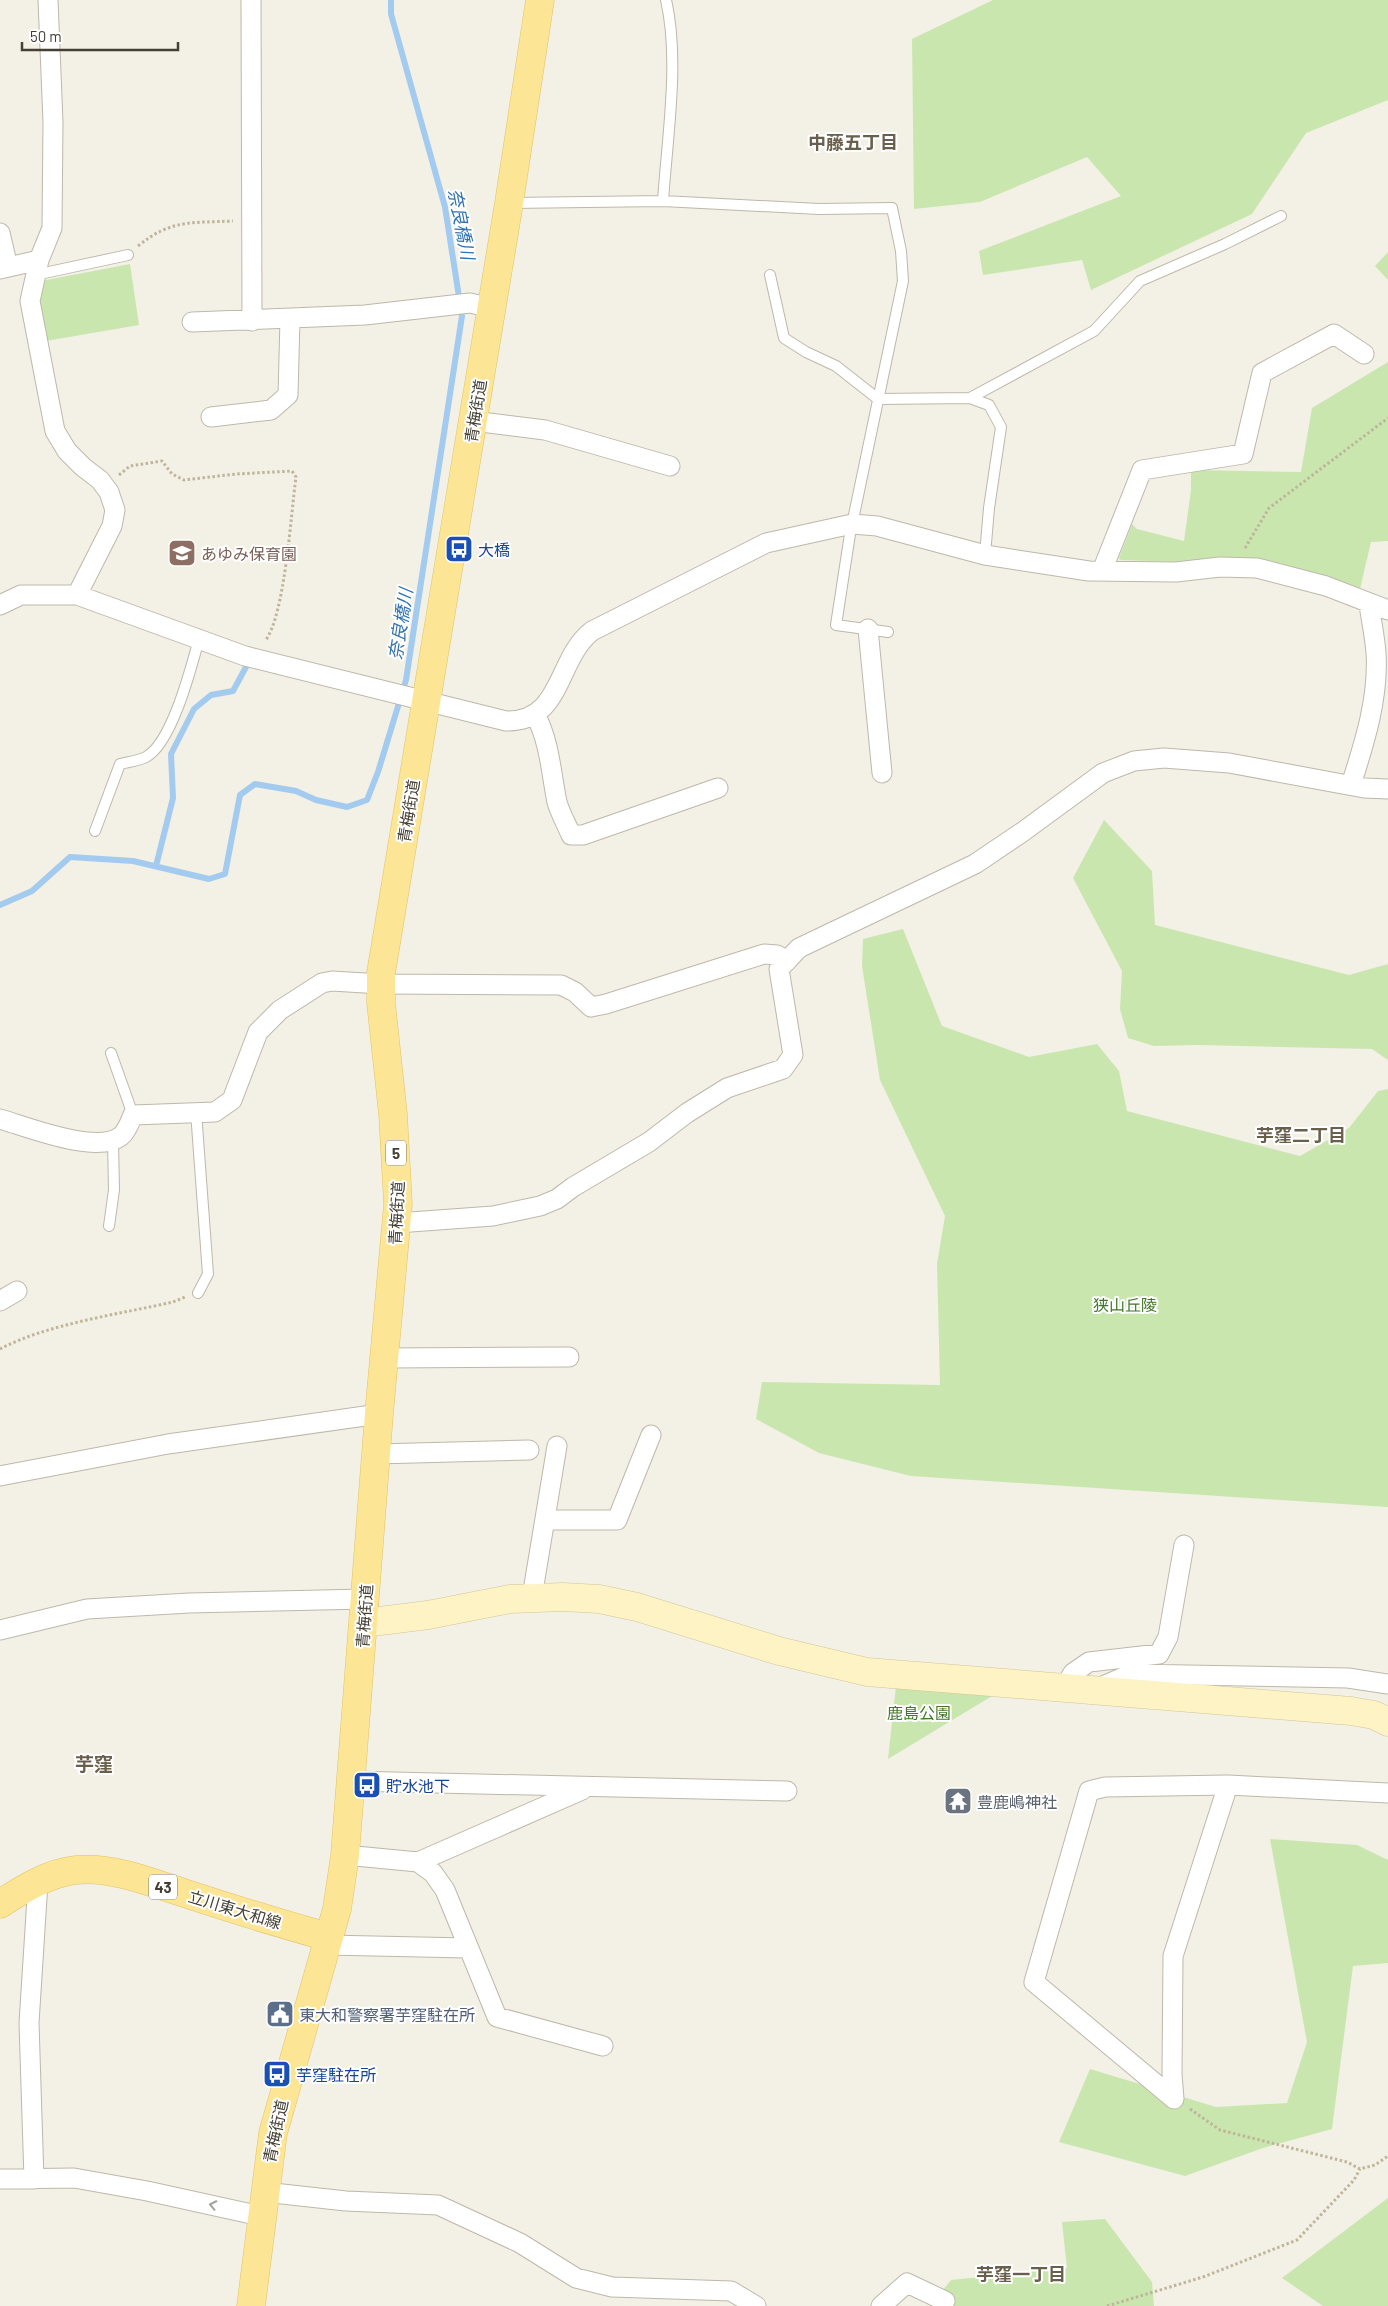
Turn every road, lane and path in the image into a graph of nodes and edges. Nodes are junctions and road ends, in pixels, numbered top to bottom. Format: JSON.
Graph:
{"nodes":[{"id":1,"x":48,"y":0,"type":"edge"},
{"id":2,"x":251,"y":0,"type":"edge"},
{"id":3,"x":540,"y":0,"type":"edge"},
{"id":4,"x":666,"y":0,"type":"edge"},
{"id":5,"x":509,"y":202,"type":"junction"},
{"id":6,"x":662,"y":202,"type":"junction"},
{"id":7,"x":1281,"y":216,"type":"dead end"},
{"id":8,"x":251,"y":220,"type":"junction"},
{"id":9,"x":0,"y":232,"type":"edge"},
{"id":10,"x":128,"y":255,"type":"joint"},
{"id":11,"x":37,"y":267,"type":"junction"},
{"id":12,"x":4,"y":268,"type":"edge"},
{"id":13,"x":770,"y":275,"type":"dead end"},
{"id":14,"x":472,"y":306,"type":"junction"},
{"id":15,"x":290,"y":319,"type":"junction"},
{"id":16,"x":252,"y":320,"type":"junction"},
{"id":17,"x":192,"y":322,"type":"dead end"},
{"id":18,"x":1364,"y":354,"type":"dead end"},
{"id":19,"x":970,"y":398,"type":"junction"},
{"id":20,"x":878,"y":400,"type":"junction"},
{"id":21,"x":210,"y":417,"type":"dead end"},
{"id":22,"x":1388,"y":418,"type":"edge"},
{"id":23,"x":473,"y":421,"type":"junction"},
{"id":24,"x":670,"y":466,"type":"dead end"},
{"id":25,"x":105,"y":487,"type":"junction"},
{"id":26,"x":852,"y":524,"type":"junction"},
{"id":27,"x":985,"y":555,"type":"junction"},
{"id":28,"x":1233,"y":568,"type":"junction"},
{"id":29,"x":1102,"y":571,"type":"junction"},
{"id":30,"x":77,"y":595,"type":"junction"},
{"id":31,"x":0,"y":605,"type":"edge"},
{"id":32,"x":1381,"y":606,"type":"edge"},
{"id":33,"x":868,"y":630,"type":"junction"},
{"id":34,"x":888,"y":632,"type":"dead end"},
{"id":35,"x":199,"y":639,"type":"junction"},
{"id":36,"x":252,"y":658,"type":"junction"},
{"id":37,"x":419,"y":699,"type":"junction"},
{"id":38,"x":536,"y":714,"type":"junction"},
{"id":39,"x":882,"y":773,"type":"dead end"},
{"id":40,"x":1351,"y":785,"type":"junction"},
{"id":41,"x":718,"y":788,"type":"dead end"},
{"id":42,"x":1388,"y":789,"type":"edge"},
{"id":43,"x":95,"y":831,"type":"dead end"},
{"id":44,"x":786,"y":961,"type":"junction"},
{"id":45,"x":381,"y":984,"type":"junction"},
{"id":46,"x":111,"y":1053,"type":"dead end"},
{"id":47,"x":196,"y":1112,"type":"junction"},
{"id":48,"x":133,"y":1115,"type":"junction"},
{"id":49,"x":0,"y":1120,"type":"edge"},
{"id":50,"x":113,"y":1141,"type":"junction"},
{"id":51,"x":397,"y":1222,"type":"junction"},
{"id":52,"x":108,"y":1226,"type":"dead end"},
{"id":53,"x":18,"y":1291,"type":"dead end"},
{"id":54,"x":198,"y":1293,"type":"joint"},
{"id":55,"x":0,"y":1301,"type":"edge"},
{"id":56,"x":0,"y":1349,"type":"edge"},
{"id":57,"x":569,"y":1357,"type":"dead end"},
{"id":58,"x":383,"y":1358,"type":"junction"},
{"id":59,"x":379,"y":1414,"type":"junction"},
{"id":60,"x":651,"y":1435,"type":"dead end"},
{"id":61,"x":556,"y":1446,"type":"dead end"},
{"id":62,"x":529,"y":1450,"type":"dead end"},
{"id":63,"x":376,"y":1454,"type":"junction"},
{"id":64,"x":0,"y":1476,"type":"edge"},
{"id":65,"x":546,"y":1520,"type":"junction"},
{"id":66,"x":1184,"y":1545,"type":"dead end"},
{"id":67,"x":532,"y":1597,"type":"junction"},
{"id":68,"x":364,"y":1611,"type":"junction"},
{"id":69,"x":0,"y":1630,"type":"edge"},
{"id":70,"x":1388,"y":1684,"type":"edge"},
{"id":71,"x":1063,"y":1689,"type":"junction"},
{"id":72,"x":1090,"y":1692,"type":"junction"},
{"id":73,"x":1388,"y":1722,"type":"edge"},
{"id":74,"x":351,"y":1781,"type":"junction"},
{"id":75,"x":1228,"y":1785,"type":"junction"},
{"id":76,"x":588,"y":1787,"type":"junction"},
{"id":77,"x":787,"y":1791,"type":"dead end"},
{"id":78,"x":1388,"y":1793,"type":"edge"},
{"id":79,"x":345,"y":1854,"type":"junction"},
{"id":80,"x":418,"y":1862,"type":"junction"},
{"id":81,"x":38,"y":1882,"type":"junction"},
{"id":82,"x":0,"y":1904,"type":"edge"},
{"id":83,"x":328,"y":1941,"type":"junction"},
{"id":84,"x":468,"y":1948,"type":"junction"},
{"id":85,"x":603,"y":2046,"type":"dead end"},
{"id":86,"x":1174,"y":2099,"type":"junction"},
{"id":87,"x":1388,"y":2156,"type":"edge"},
{"id":88,"x":1360,"y":2169,"type":"junction"},
{"id":89,"x":0,"y":2179,"type":"edge"},
{"id":90,"x":34,"y":2179,"type":"junction"},
{"id":91,"x":262,"y":2204,"type":"junction"},
{"id":92,"x":945,"y":2301,"type":"dead end"},
{"id":93,"x":251,"y":2306,"type":"edge"},
{"id":94,"x":756,"y":2306,"type":"edge"},
{"id":95,"x":881,"y":2306,"type":"edge"},
{"id":96,"x":1107,"y":2306,"type":"edge"}],
"edges":[{"from":1,"to":11,"type":"street"},
{"from":2,"to":8,"type":"street"},
{"from":3,"to":5,"type":"main road","name":"青梅街道","number":"5"},
{"from":4,"to":6,"type":"lane"},
{"from":5,"to":6,"type":"lane"},
{"from":5,"to":14,"type":"main road","name":"青梅街道","number":"5"},
{"from":6,"to":20,"type":"lane"},
{"from":7,"to":19,"type":"lane"},
{"from":8,"to":10,"type":"path"},
{"from":8,"to":16,"type":"street"},
{"from":9,"to":12,"type":"street"},
{"from":10,"to":11,"type":"lane"},
{"from":11,"to":12,"type":"street"},
{"from":11,"to":25,"type":"street"},
{"from":13,"to":20,"type":"lane"},
{"from":14,"to":15,"type":"street"},
{"from":14,"to":23,"type":"main road","name":"青梅街道","number":"5"},
{"from":15,"to":16,"type":"street"},
{"from":15,"to":21,"type":"street"},
{"from":16,"to":17,"type":"street"},
{"from":18,"to":29,"type":"street"},
{"from":19,"to":20,"type":"lane"},
{"from":19,"to":27,"type":"lane"},
{"from":20,"to":26,"type":"lane"},
{"from":22,"to":28,"type":"path"},
{"from":23,"to":24,"type":"street"},
{"from":23,"to":37,"type":"main road","name":"青梅街道","number":"5"},
{"from":25,"to":30,"type":"street"},
{"from":25,"to":36,"type":"path"},
{"from":26,"to":27,"type":"street"},
{"from":26,"to":33,"type":"lane"},
{"from":26,"to":38,"type":"street"},
{"from":27,"to":29,"type":"street"},
{"from":28,"to":29,"type":"street"},
{"from":28,"to":32,"type":"street"},
{"from":30,"to":31,"type":"street"},
{"from":30,"to":35,"type":"street"},
{"from":32,"to":40,"type":"street"},
{"from":33,"to":34,"type":"lane"},
{"from":33,"to":39,"type":"street"},
{"from":35,"to":36,"type":"street"},
{"from":35,"to":43,"type":"lane"},
{"from":36,"to":37,"type":"street"},
{"from":37,"to":38,"type":"street"},
{"from":37,"to":45,"type":"main road","name":"青梅街道","number":"5"},
{"from":38,"to":41,"type":"street"},
{"from":40,"to":42,"type":"street"},
{"from":40,"to":44,"type":"street"},
{"from":44,"to":45,"type":"street"},
{"from":44,"to":51,"type":"street"},
{"from":45,"to":47,"type":"street"},
{"from":45,"to":51,"type":"main road","name":"青梅街道","number":"5"},
{"from":46,"to":48,"type":"lane"},
{"from":47,"to":48,"type":"street"},
{"from":47,"to":54,"type":"lane"},
{"from":48,"to":50,"type":"street"},
{"from":49,"to":50,"type":"street"},
{"from":50,"to":52,"type":"lane"},
{"from":51,"to":58,"type":"main road","name":"青梅街道","number":"5"},
{"from":53,"to":55,"type":"street"},
{"from":54,"to":56,"type":"path"},
{"from":57,"to":58,"type":"street"},
{"from":58,"to":59,"type":"main road","name":"青梅街道","number":"5"},
{"from":59,"to":63,"type":"main road","name":"青梅街道","number":"5"},
{"from":59,"to":64,"type":"street"},
{"from":60,"to":65,"type":"street"},
{"from":61,"to":65,"type":"street"},
{"from":62,"to":63,"type":"street"},
{"from":63,"to":68,"type":"main road","name":"青梅街道","number":"5"},
{"from":65,"to":67,"type":"street"},
{"from":66,"to":71,"type":"street"},
{"from":67,"to":68,"type":"street"},
{"from":67,"to":71,"type":"street"},
{"from":68,"to":69,"type":"street"},
{"from":68,"to":74,"type":"main road","name":"青梅街道","number":"5"},
{"from":70,"to":72,"type":"street"},
{"from":71,"to":72,"type":"street"},
{"from":72,"to":73,"type":"street"},
{"from":74,"to":76,"type":"street"},
{"from":74,"to":79,"type":"main road","name":"青梅街道","number":"5"},
{"from":75,"to":78,"type":"street"},
{"from":75,"to":86,"type":"street"},
{"from":75,"to":86,"type":"street"},
{"from":76,"to":77,"type":"street"},
{"from":76,"to":80,"type":"street"},
{"from":79,"to":80,"type":"street"},
{"from":79,"to":83,"type":"main road","name":"青梅街道","number":"5"},
{"from":80,"to":84,"type":"street"},
{"from":81,"to":82,"type":"main road","name":"立川東大和線","number":"43"},
{"from":81,"to":83,"type":"main road","name":"立川東大和線","number":"43"},
{"from":81,"to":90,"type":"street"},
{"from":83,"to":84,"type":"street"},
{"from":83,"to":91,"type":"main road","name":"青梅街道","number":"5"},
{"from":84,"to":85,"type":"street"},
{"from":86,"to":88,"type":"path"},
{"from":87,"to":88,"type":"path"},
{"from":88,"to":96,"type":"path"},
{"from":89,"to":90,"type":"street"},
{"from":91,"to":90,"type":"street","one_way":true},
{"from":91,"to":93,"type":"main road","name":"青梅街道","number":"5"},
{"from":91,"to":94,"type":"street"},
{"from":92,"to":95,"type":"street"}]}
